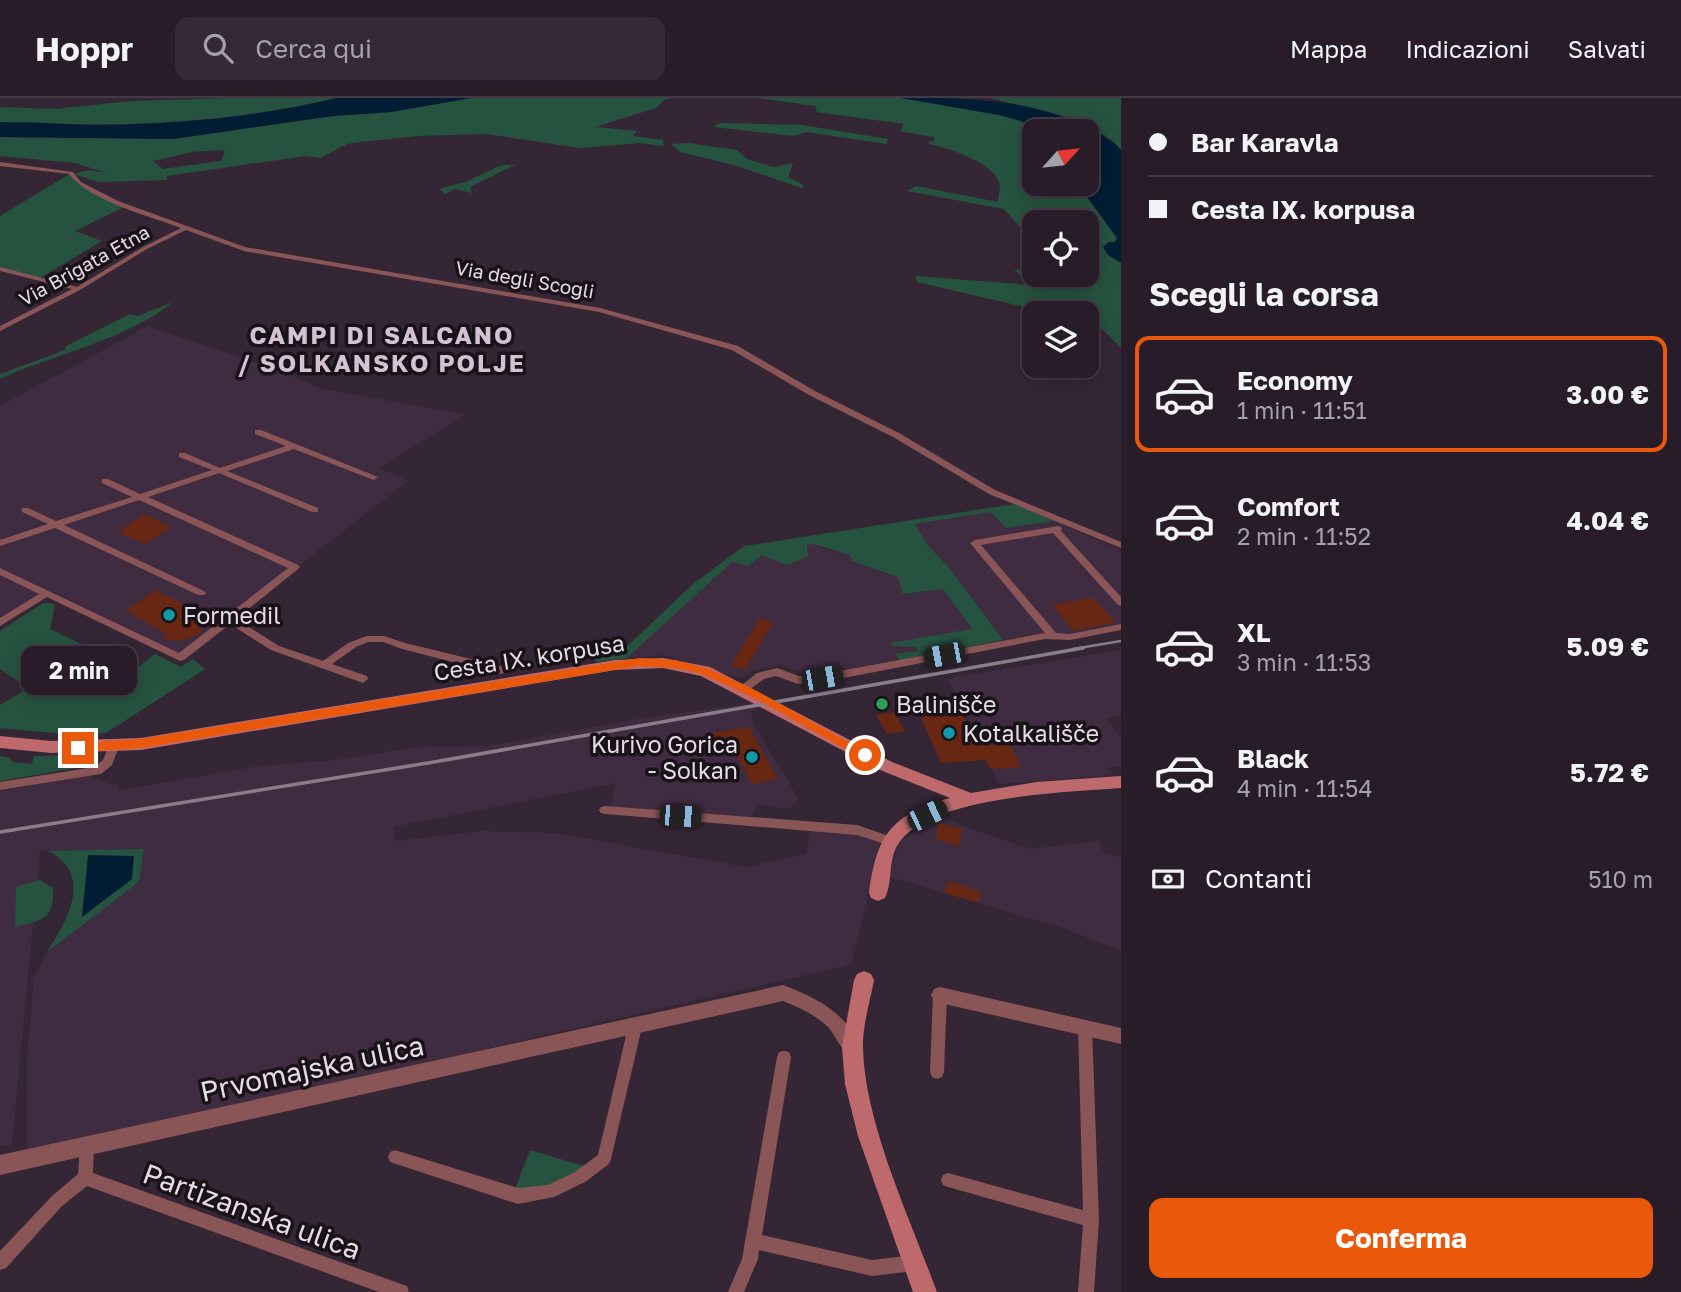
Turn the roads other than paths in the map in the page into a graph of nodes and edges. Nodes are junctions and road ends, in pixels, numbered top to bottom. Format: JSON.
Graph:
{"nodes":[{"id":1,"x":0,"y":164,"type":"edge"},
{"id":2,"x":184,"y":229,"type":"junction"},
{"id":3,"x":0,"y":269,"type":"edge"},
{"id":4,"x":78,"y":289,"type":"junction"},
{"id":5,"x":0,"y":329,"type":"edge"},
{"id":6,"x":258,"y":432,"type":"dead end"},
{"id":7,"x":294,"y":446,"type":"junction"},
{"id":8,"x":182,"y":455,"type":"dead end"},
{"id":9,"x":220,"y":471,"type":"junction"},
{"id":10,"x":374,"y":477,"type":"dead end"},
{"id":11,"x":106,"y":481,"type":"dead end"},
{"id":12,"x":143,"y":497,"type":"junction"},
{"id":13,"x":25,"y":510,"type":"dead end"},
{"id":14,"x":315,"y":510,"type":"dead end"},
{"id":15,"x":58,"y":525,"type":"junction"},
{"id":16,"x":1075,"y":526,"type":"junction"},
{"id":17,"x":1055,"y":530,"type":"junction"},
{"id":18,"x":0,"y":543,"type":"edge"},
{"id":19,"x":1121,"y":545,"type":"edge"},
{"id":20,"x":0,"y":570,"type":"edge"},
{"id":21,"x":47,"y":593,"type":"junction"},
{"id":22,"x":201,"y":593,"type":"dead end"},
{"id":23,"x":1121,"y":603,"type":"edge"},
{"id":24,"x":229,"y":619,"type":"junction"},
{"id":25,"x":0,"y":624,"type":"edge"},
{"id":26,"x":1121,"y":627,"type":"edge"},
{"id":27,"x":1054,"y":637,"type":"junction"},
{"id":28,"x":324,"y":665,"type":"junction"},
{"id":29,"x":500,"y":670,"type":"dead end"},
{"id":30,"x":363,"y":679,"type":"dead end"},
{"id":31,"x":743,"y":689,"type":"junction"},
{"id":32,"x":0,"y":741,"type":"edge"},
{"id":33,"x":114,"y":746,"type":"junction"},
{"id":34,"x":1121,"y":782,"type":"edge"},
{"id":35,"x":0,"y":786,"type":"edge"},
{"id":36,"x":972,"y":800,"type":"junction"},
{"id":37,"x":605,"y":810,"type":"dead end"},
{"id":38,"x":891,"y":841,"type":"junction"},
{"id":39,"x":878,"y":894,"type":"dead end"},
{"id":40,"x":864,"y":980,"type":"dead end"},
{"id":41,"x":940,"y":995,"type":"joint"},
{"id":42,"x":635,"y":1027,"type":"junction"},
{"id":43,"x":1085,"y":1027,"type":"junction"},
{"id":44,"x":1121,"y":1036,"type":"edge"},
{"id":45,"x":852,"y":1048,"type":"junction"},
{"id":46,"x":784,"y":1057,"type":"dead end"},
{"id":47,"x":937,"y":1072,"type":"dead end"},
{"id":48,"x":87,"y":1146,"type":"junction"},
{"id":49,"x":394,"y":1157,"type":"dead end"},
{"id":50,"x":0,"y":1165,"type":"edge"},
{"id":51,"x":85,"y":1178,"type":"junction"},
{"id":52,"x":948,"y":1180,"type":"dead end"},
{"id":53,"x":1091,"y":1220,"type":"junction"},
{"id":54,"x":753,"y":1241,"type":"junction"},
{"id":55,"x":0,"y":1262,"type":"edge"},
{"id":56,"x":914,"y":1263,"type":"junction"},
{"id":57,"x":401,"y":1292,"type":"edge"},
{"id":58,"x":736,"y":1292,"type":"edge"},
{"id":59,"x":925,"y":1292,"type":"edge"},
{"id":60,"x":1086,"y":1292,"type":"edge"}],
"edges":[{"from":1,"to":2,"type":"street","name":"Via degli Scogli"},
{"from":2,"to":4,"type":"street","name":"Via Brigata Etna"},
{"from":2,"to":16,"type":"street","name":"Via degli Scogli"},
{"from":3,"to":4,"type":"street"},
{"from":4,"to":5,"type":"street","name":"Via Brigata Etna"},
{"from":6,"to":7,"type":"street"},
{"from":7,"to":9,"type":"street"},
{"from":7,"to":10,"type":"street"},
{"from":8,"to":9,"type":"street"},
{"from":9,"to":12,"type":"street"},
{"from":9,"to":14,"type":"street"},
{"from":11,"to":12,"type":"street"},
{"from":12,"to":15,"type":"street"},
{"from":12,"to":24,"type":"street"},
{"from":13,"to":15,"type":"street"},
{"from":15,"to":18,"type":"street"},
{"from":15,"to":22,"type":"street"},
{"from":16,"to":17,"type":"street"},
{"from":16,"to":19,"type":"street","name":"Via degli Scogli"},
{"from":17,"to":23,"type":"street"},
{"from":17,"to":27,"type":"street"},
{"from":20,"to":21,"type":"street"},
{"from":21,"to":24,"type":"street"},
{"from":21,"to":25,"type":"street"},
{"from":24,"to":28,"type":"street"},
{"from":26,"to":27,"type":"street"},
{"from":27,"to":31,"type":"street"},
{"from":28,"to":29,"type":"street"},
{"from":28,"to":30,"type":"street"},
{"from":31,"to":33,"type":"main road","name":"Cesta IX. korpusa"},
{"from":31,"to":36,"type":"main road","name":"Cesta IX. korpusa"},
{"from":32,"to":33,"type":"main road","name":"Cesta IX. korpusa"},
{"from":33,"to":35,"type":"street"},
{"from":34,"to":36,"type":"main road"},
{"from":36,"to":38,"type":"main road"},
{"from":37,"to":38,"type":"street"},
{"from":38,"to":39,"type":"main road"},
{"from":40,"to":45,"type":"main road"},
{"from":41,"to":43,"type":"street"},
{"from":41,"to":47,"type":"street"},
{"from":42,"to":45,"type":"street","name":"Prvomajska ulica"},
{"from":42,"to":48,"type":"street","name":"Prvomajska ulica"},
{"from":42,"to":49,"type":"street"},
{"from":43,"to":44,"type":"street"},
{"from":43,"to":53,"type":"street"},
{"from":45,"to":56,"type":"main road"},
{"from":46,"to":54,"type":"street"},
{"from":48,"to":50,"type":"street","name":"Prvomajska ulica"},
{"from":48,"to":51,"type":"street"},
{"from":51,"to":55,"type":"street"},
{"from":51,"to":57,"type":"street","name":"Partizanska ulica"},
{"from":52,"to":53,"type":"street"},
{"from":53,"to":60,"type":"street"},
{"from":54,"to":56,"type":"street"},
{"from":54,"to":58,"type":"street"},
{"from":56,"to":59,"type":"main road"}]}
